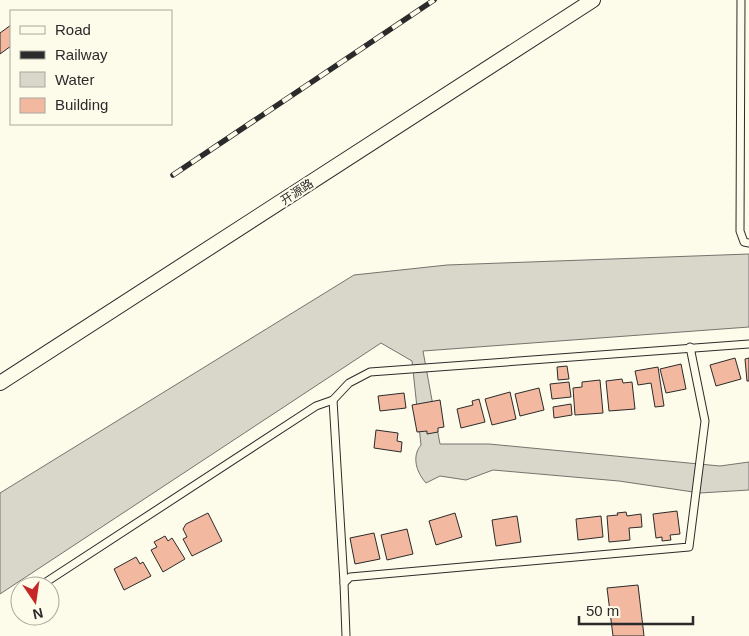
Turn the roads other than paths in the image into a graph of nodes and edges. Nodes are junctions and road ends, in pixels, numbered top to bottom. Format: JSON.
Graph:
{"nodes":[{"id":1,"x":593,"y":0,"type":"edge"},
{"id":2,"x":741,"y":0,"type":"edge"},
{"id":3,"x":749,"y":243,"type":"edge"},
{"id":4,"x":749,"y":344,"type":"edge"},
{"id":5,"x":690,"y":347,"type":"junction"},
{"id":6,"x":0,"y":383,"type":"edge"},
{"id":7,"x":333,"y":400,"type":"junction"},
{"id":8,"x":55,"y":576,"type":"edge"},
{"id":9,"x":344,"y":583,"type":"junction"},
{"id":10,"x":346,"y":636,"type":"edge"}],
"edges":[{"from":1,"to":6,"type":"street","name":"开源路"},
{"from":2,"to":3,"type":"lane"},
{"from":4,"to":5,"type":"lane"},
{"from":5,"to":7,"type":"lane"},
{"from":5,"to":9,"type":"lane"},
{"from":7,"to":8,"type":"lane"},
{"from":7,"to":9,"type":"lane"},
{"from":9,"to":10,"type":"lane"}]}
